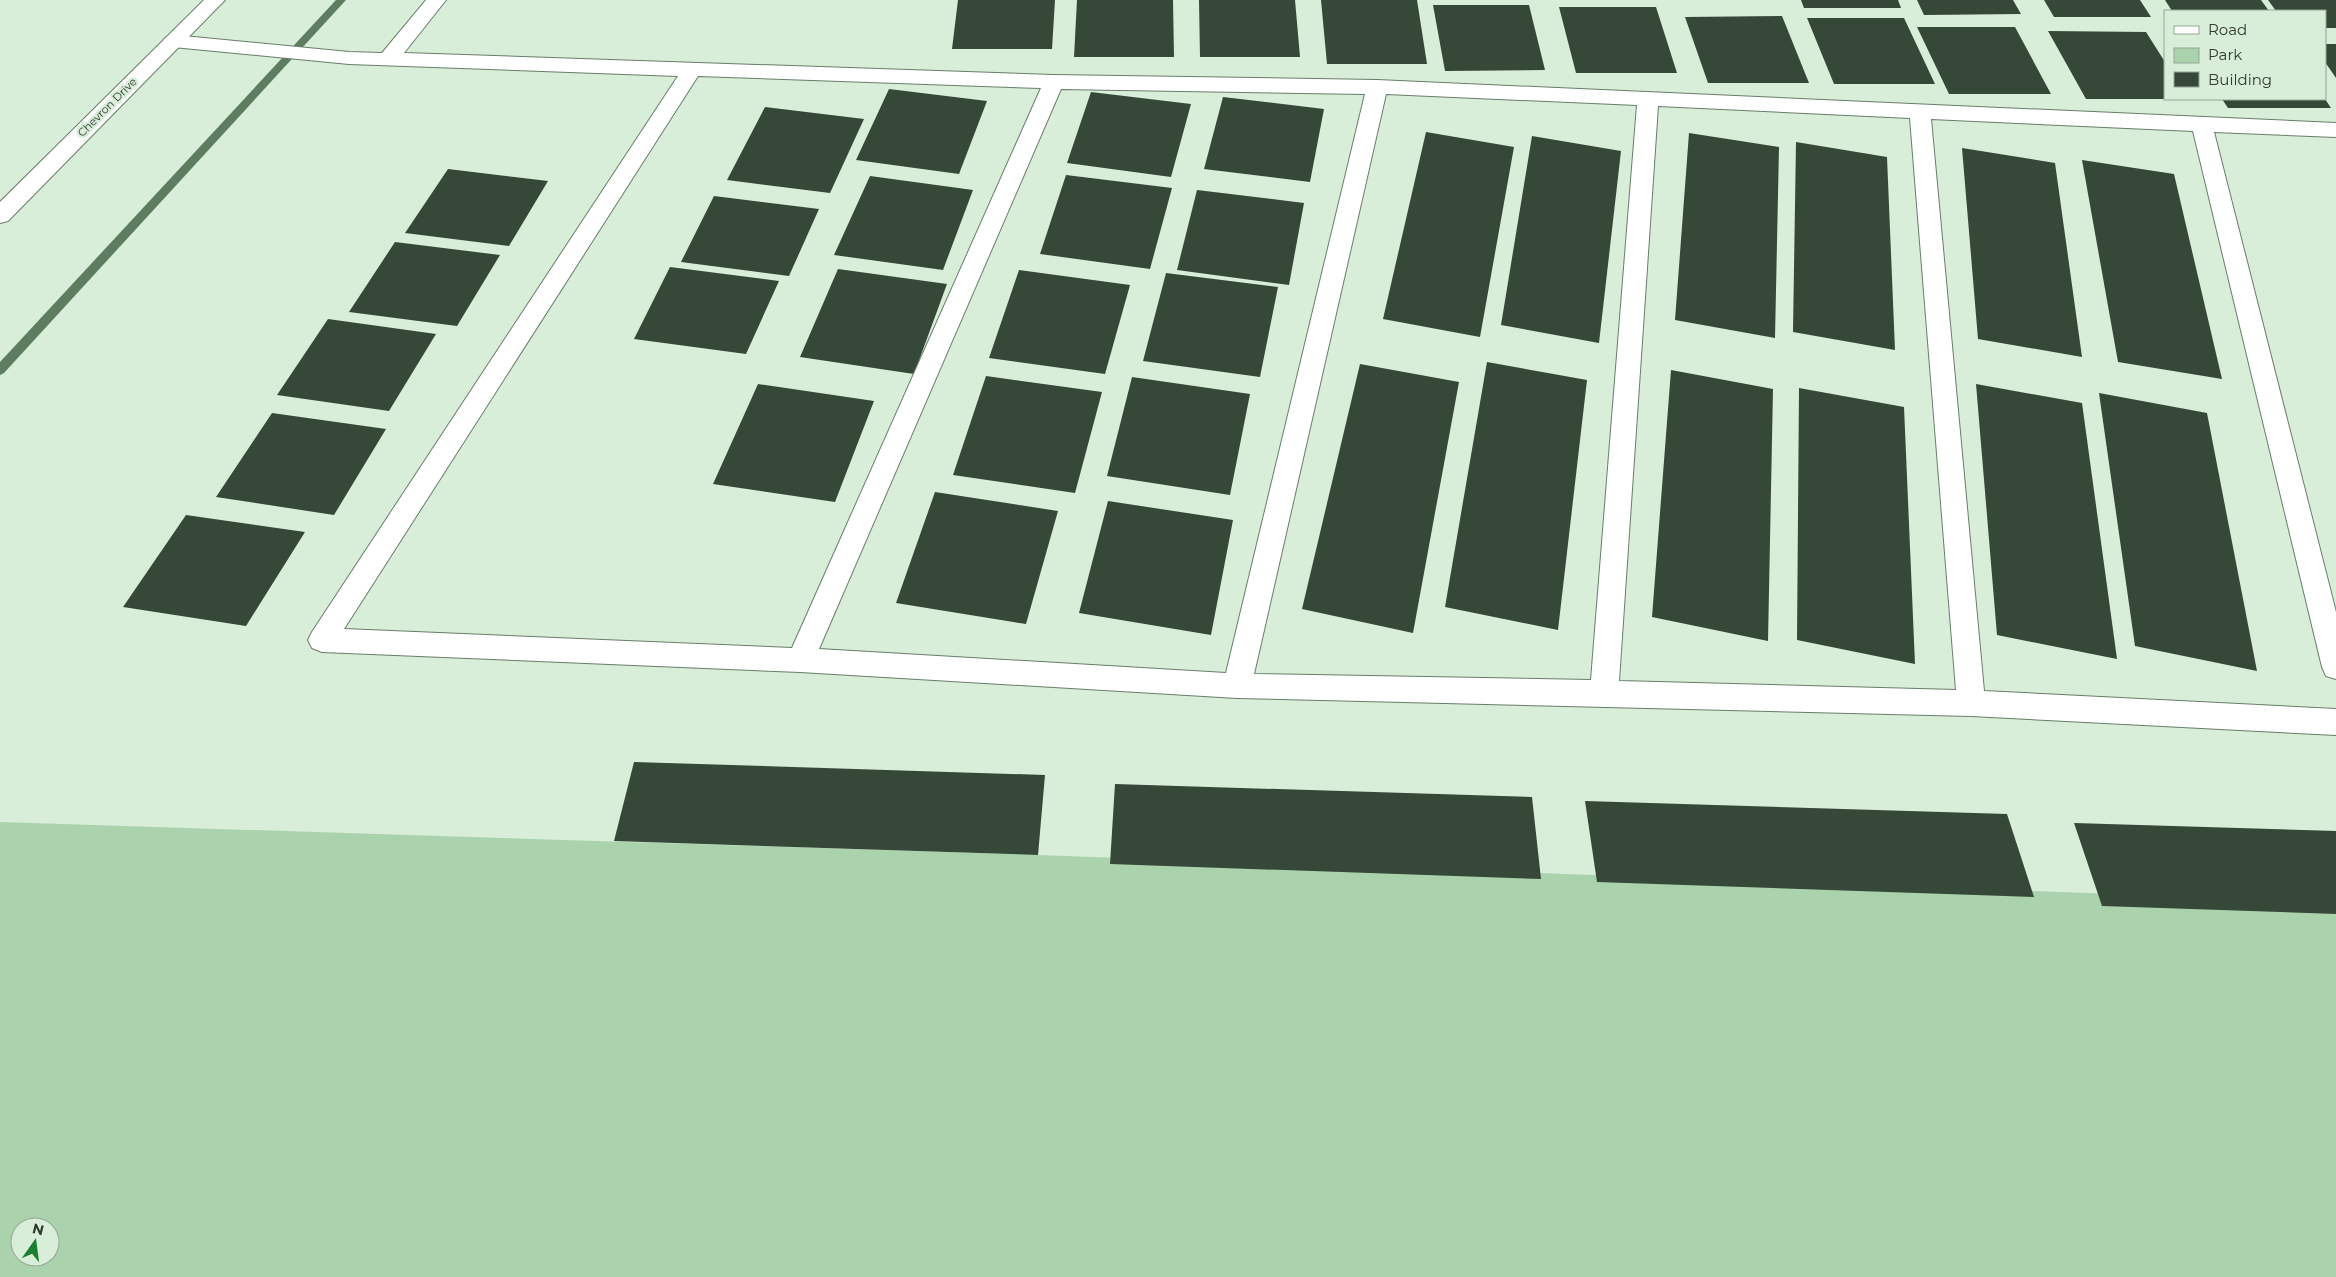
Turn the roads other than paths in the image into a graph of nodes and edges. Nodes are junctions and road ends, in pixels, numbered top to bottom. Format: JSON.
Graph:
{"nodes":[{"id":1,"x":215,"y":0,"type":"edge"},
{"id":2,"x":436,"y":0,"type":"edge"},
{"id":3,"x":173,"y":41,"type":"junction"},
{"id":4,"x":389,"y":58,"type":"junction"},
{"id":5,"x":693,"y":69,"type":"junction"},
{"id":6,"x":1054,"y":82,"type":"junction"},
{"id":7,"x":1377,"y":87,"type":"junction"},
{"id":8,"x":1648,"y":101,"type":"junction"},
{"id":9,"x":1920,"y":110,"type":"junction"},
{"id":10,"x":2202,"y":124,"type":"junction"},
{"id":11,"x":2336,"y":130,"type":"edge"},
{"id":12,"x":0,"y":215,"type":"edge"},
{"id":13,"x":800,"y":660,"type":"junction"},
{"id":14,"x":2336,"y":668,"type":"edge"},
{"id":15,"x":1237,"y":686,"type":"junction"},
{"id":16,"x":1604,"y":693,"type":"junction"},
{"id":17,"x":1971,"y":703,"type":"junction"},
{"id":18,"x":2336,"y":722,"type":"edge"}],
"edges":[{"from":1,"to":3,"type":"street","name":"Chevron Drive"},
{"from":2,"to":4,"type":"street"},
{"from":3,"to":4,"type":"street"},
{"from":3,"to":12,"type":"street","name":"Chevron Drive"},
{"from":4,"to":5,"type":"street"},
{"from":5,"to":6,"type":"street"},
{"from":5,"to":13,"type":"street"},
{"from":6,"to":7,"type":"street"},
{"from":6,"to":13,"type":"street"},
{"from":7,"to":8,"type":"street"},
{"from":7,"to":15,"type":"street"},
{"from":8,"to":9,"type":"street"},
{"from":8,"to":16,"type":"street"},
{"from":9,"to":10,"type":"street"},
{"from":9,"to":17,"type":"street"},
{"from":10,"to":11,"type":"street"},
{"from":10,"to":14,"type":"street"},
{"from":13,"to":15,"type":"street"},
{"from":15,"to":16,"type":"street"},
{"from":16,"to":17,"type":"street"},
{"from":17,"to":18,"type":"street"}]}
